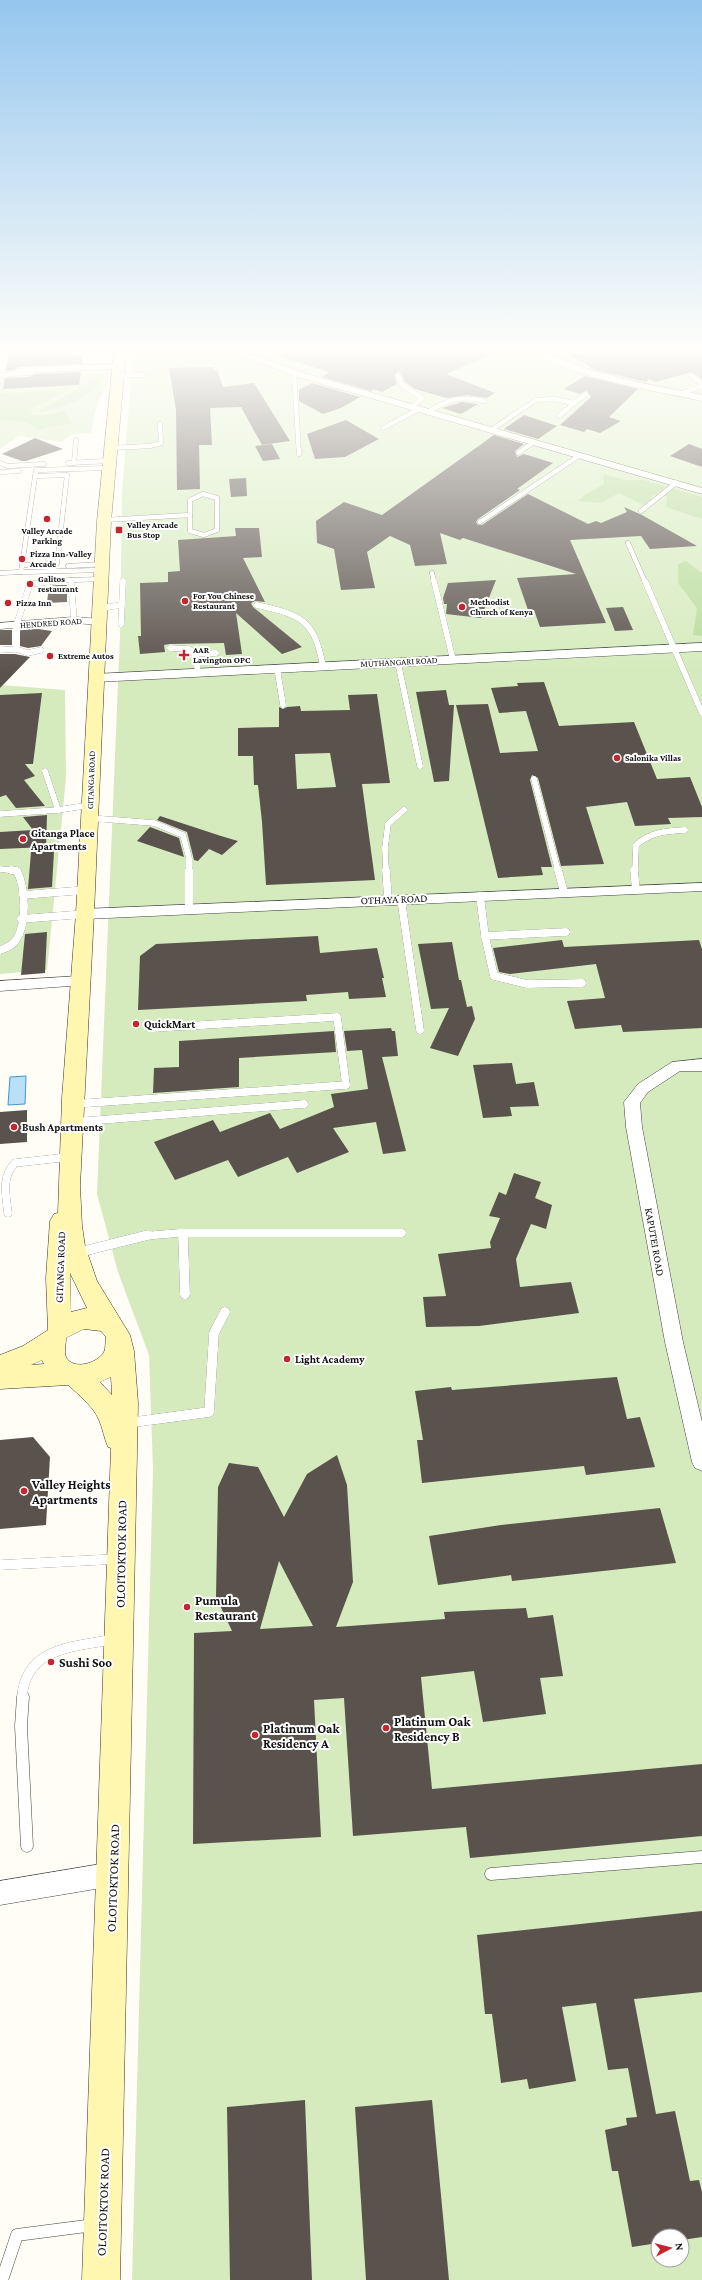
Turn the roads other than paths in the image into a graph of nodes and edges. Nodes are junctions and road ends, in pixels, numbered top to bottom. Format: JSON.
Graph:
{"nodes":[{"id":1,"x":74,"y":459,"type":"edge"},
{"id":2,"x":106,"y":459,"type":"edge"},
{"id":3,"x":108,"y":459,"type":"edge"},
{"id":4,"x":109,"y":459,"type":"edge"},
{"id":5,"x":573,"y":459,"type":"edge"},
{"id":6,"x":595,"y":459,"type":"edge"},
{"id":7,"x":0,"y":463,"type":"edge"},
{"id":8,"x":74,"y":463,"type":"junction"},
{"id":9,"x":0,"y":472,"type":"edge"},
{"id":10,"x":67,"y":472,"type":"junction"},
{"id":11,"x":35,"y":473,"type":"junction"},
{"id":12,"x":676,"y":483,"type":"junction"},
{"id":13,"x":702,"y":491,"type":"edge"},
{"id":14,"x":641,"y":511,"type":"dead end"},
{"id":15,"x":190,"y":515,"type":"junction"},
{"id":16,"x":104,"y":520,"type":"junction"},
{"id":17,"x":480,"y":522,"type":"dead end"},
{"id":18,"x":628,"y":543,"type":"dead end"},
{"id":19,"x":57,"y":567,"type":"junction"},
{"id":20,"x":22,"y":568,"type":"junction"},
{"id":21,"x":103,"y":571,"type":"junction"},
{"id":22,"x":0,"y":573,"type":"edge"},
{"id":23,"x":432,"y":573,"type":"dead end"},
{"id":24,"x":71,"y":580,"type":"junction"},
{"id":25,"x":123,"y":581,"type":"dead end"},
{"id":26,"x":121,"y":605,"type":"junction"},
{"id":27,"x":257,"y":605,"type":"dead end"},
{"id":28,"x":101,"y":615,"type":"junction"},
{"id":29,"x":74,"y":620,"type":"junction"},
{"id":30,"x":121,"y":624,"type":"dead end"},
{"id":31,"x":0,"y":626,"type":"edge"},
{"id":32,"x":16,"y":626,"type":"junction"},
{"id":33,"x":702,"y":647,"type":"edge"},
{"id":34,"x":170,"y":648,"type":"dead end"},
{"id":35,"x":16,"y":649,"type":"junction"},
{"id":36,"x":674,"y":649,"type":"junction"},
{"id":37,"x":0,"y":650,"type":"edge"},
{"id":38,"x":41,"y":650,"type":"dead end"},
{"id":39,"x":216,"y":652,"type":"dead end"},
{"id":40,"x":195,"y":654,"type":"junction"},
{"id":41,"x":453,"y":660,"type":"junction"},
{"id":42,"x":398,"y":663,"type":"junction"},
{"id":43,"x":323,"y":666,"type":"junction"},
{"id":44,"x":277,"y":668,"type":"junction"},
{"id":45,"x":198,"y":672,"type":"junction"},
{"id":46,"x":96,"y":678,"type":"junction"},
{"id":47,"x":282,"y":705,"type":"dead end"},
{"id":48,"x":702,"y":713,"type":"edge"},
{"id":49,"x":420,"y":766,"type":"dead end"},
{"id":50,"x":45,"y":771,"type":"dead end"},
{"id":51,"x":534,"y":779,"type":"dead end"},
{"id":52,"x":58,"y":810,"type":"junction"},
{"id":53,"x":404,"y":810,"type":"dead end"},
{"id":54,"x":90,"y":811,"type":"junction"},
{"id":55,"x":0,"y":814,"type":"edge"},
{"id":56,"x":685,"y":830,"type":"dead end"},
{"id":57,"x":0,"y":868,"type":"edge"},
{"id":58,"x":702,"y":887,"type":"edge"},
{"id":59,"x":86,"y":890,"type":"junction"},
{"id":60,"x":636,"y":890,"type":"junction"},
{"id":61,"x":564,"y":892,"type":"junction"},
{"id":62,"x":23,"y":895,"type":"junction"},
{"id":63,"x":480,"y":896,"type":"junction"},
{"id":64,"x":395,"y":899,"type":"junction"},
{"id":65,"x":189,"y":909,"type":"junction"},
{"id":66,"x":85,"y":914,"type":"junction"},
{"id":67,"x":21,"y":919,"type":"junction"},
{"id":68,"x":566,"y":932,"type":"dead end"},
{"id":69,"x":485,"y":936,"type":"junction"},
{"id":70,"x":0,"y":950,"type":"edge"},
{"id":71,"x":79,"y":981,"type":"junction"},
{"id":72,"x":582,"y":983,"type":"dead end"},
{"id":73,"x":0,"y":986,"type":"edge"},
{"id":74,"x":154,"y":1028,"type":"dead end"},
{"id":75,"x":420,"y":1030,"type":"dead end"},
{"id":76,"x":702,"y":1065,"type":"edge"},
{"id":77,"x":304,"y":1104,"type":"dead end"},
{"id":78,"x":71,"y":1113,"type":"junction"},
{"id":79,"x":69,"y":1158,"type":"junction"},
{"id":80,"x":67,"y":1206,"type":"junction"},
{"id":81,"x":8,"y":1213,"type":"dead end"},
{"id":82,"x":183,"y":1233,"type":"junction"},
{"id":83,"x":402,"y":1234,"type":"dead end"},
{"id":84,"x":76,"y":1253,"type":"junction"},
{"id":85,"x":185,"y":1294,"type":"dead end"},
{"id":86,"x":225,"y":1312,"type":"dead end"},
{"id":87,"x":114,"y":1332,"type":"junction"},
{"id":88,"x":57,"y":1334,"type":"junction"},
{"id":89,"x":0,"y":1366,"type":"edge"},
{"id":90,"x":72,"y":1375,"type":"junction"},
{"id":91,"x":0,"y":1378,"type":"edge"},
{"id":92,"x":124,"y":1423,"type":"junction"},
{"id":93,"x":702,"y":1462,"type":"edge"},
{"id":94,"x":122,"y":1476,"type":"junction"},
{"id":95,"x":122,"y":1558,"type":"junction"},
{"id":96,"x":0,"y":1565,"type":"edge"},
{"id":97,"x":120,"y":1638,"type":"junction"},
{"id":98,"x":27,"y":1846,"type":"dead end"},
{"id":99,"x":702,"y":1857,"type":"edge"},
{"id":100,"x":113,"y":1874,"type":"junction"},
{"id":101,"x":491,"y":1874,"type":"dead end"},
{"id":102,"x":0,"y":1893,"type":"edge"},
{"id":103,"x":102,"y":2224,"type":"junction"},
{"id":104,"x":2,"y":2280,"type":"edge"},
{"id":105,"x":101,"y":2280,"type":"edge"}],
"edges":[{"from":1,"to":8,"type":"lane"},
{"from":2,"to":8,"type":"lane"},
{"from":3,"to":10,"type":"lane"},
{"from":4,"to":16,"type":"main road","name":"GITANGA ROAD"},
{"from":5,"to":17,"type":"lane"},
{"from":6,"to":12,"type":"street"},
{"from":7,"to":8,"type":"lane"},
{"from":9,"to":11,"type":"lane"},
{"from":10,"to":11,"type":"lane"},
{"from":10,"to":19,"type":"lane"},
{"from":11,"to":20,"type":"lane"},
{"from":12,"to":13,"type":"street"},
{"from":12,"to":14,"type":"lane"},
{"from":15,"to":15,"type":"lane"},
{"from":15,"to":16,"type":"lane"},
{"from":16,"to":21,"type":"main road","name":"GITANGA ROAD"},
{"from":18,"to":36,"type":"lane"},
{"from":19,"to":20,"type":"lane"},
{"from":19,"to":21,"type":"lane"},
{"from":20,"to":22,"type":"lane"},
{"from":21,"to":24,"type":"lane"},
{"from":21,"to":28,"type":"main road","name":"GITANGA ROAD"},
{"from":23,"to":41,"type":"lane"},
{"from":24,"to":29,"type":"lane"},
{"from":24,"to":32,"type":"lane"},
{"from":25,"to":26,"type":"lane"},
{"from":26,"to":28,"type":"lane"},
{"from":26,"to":30,"type":"lane"},
{"from":27,"to":43,"type":"lane"},
{"from":28,"to":29,"type":"street","name":"HENDRED ROAD"},
{"from":28,"to":46,"type":"main road","name":"GITANGA ROAD"},
{"from":29,"to":32,"type":"street","name":"HENDRED ROAD"},
{"from":31,"to":32,"type":"street","name":"HENDRED ROAD"},
{"from":32,"to":35,"type":"lane"},
{"from":33,"to":36,"type":"street","name":"MUTHANGARI ROAD"},
{"from":34,"to":40,"type":"lane"},
{"from":35,"to":37,"type":"lane"},
{"from":35,"to":38,"type":"lane"},
{"from":36,"to":41,"type":"street","name":"MUTHANGARI ROAD"},
{"from":36,"to":48,"type":"lane"},
{"from":39,"to":40,"type":"lane"},
{"from":40,"to":45,"type":"lane"},
{"from":41,"to":42,"type":"street","name":"MUTHANGARI ROAD"},
{"from":42,"to":43,"type":"street","name":"MUTHANGARI ROAD"},
{"from":42,"to":49,"type":"lane"},
{"from":43,"to":44,"type":"street","name":"MUTHANGARI ROAD"},
{"from":44,"to":45,"type":"street","name":"MUTHANGARI ROAD"},
{"from":44,"to":47,"type":"lane"},
{"from":45,"to":46,"type":"street","name":"MUTHANGARI ROAD"},
{"from":46,"to":54,"type":"main road","name":"GITANGA ROAD"},
{"from":50,"to":52,"type":"lane"},
{"from":51,"to":61,"type":"lane"},
{"from":52,"to":54,"type":"lane"},
{"from":52,"to":55,"type":"lane"},
{"from":53,"to":64,"type":"lane"},
{"from":54,"to":59,"type":"main road","name":"GITANGA ROAD"},
{"from":54,"to":65,"type":"lane"},
{"from":56,"to":60,"type":"lane"},
{"from":57,"to":62,"type":"lane"},
{"from":58,"to":60,"type":"street","name":"OTHAYA ROAD"},
{"from":59,"to":62,"type":"lane"},
{"from":59,"to":66,"type":"main road","name":"GITANGA ROAD"},
{"from":60,"to":61,"type":"street","name":"OTHAYA ROAD"},
{"from":61,"to":63,"type":"street","name":"OTHAYA ROAD"},
{"from":62,"to":67,"type":"lane"},
{"from":63,"to":64,"type":"street","name":"OTHAYA ROAD"},
{"from":63,"to":69,"type":"lane"},
{"from":64,"to":65,"type":"street","name":"OTHAYA ROAD"},
{"from":64,"to":75,"type":"lane"},
{"from":65,"to":66,"type":"street","name":"OTHAYA ROAD"},
{"from":66,"to":67,"type":"lane"},
{"from":66,"to":71,"type":"main road","name":"GITANGA ROAD"},
{"from":67,"to":70,"type":"lane"},
{"from":68,"to":69,"type":"lane"},
{"from":69,"to":72,"type":"lane"},
{"from":71,"to":73,"type":"street"},
{"from":71,"to":78,"type":"main road","name":"GITANGA ROAD"},
{"from":74,"to":78,"type":"lane"},
{"from":76,"to":93,"type":"street","name":"KAPUTEI ROAD"},
{"from":77,"to":78,"type":"lane"},
{"from":78,"to":79,"type":"main road","name":"GITANGA ROAD"},
{"from":79,"to":80,"type":"main road","name":"GITANGA ROAD"},
{"from":79,"to":81,"type":"lane"},
{"from":80,"to":84,"type":"main road","name":"GITANGA ROAD"},
{"from":80,"to":88,"type":"main road","name":"GITANGA ROAD"},
{"from":82,"to":83,"type":"lane"},
{"from":82,"to":84,"type":"lane"},
{"from":82,"to":85,"type":"lane"},
{"from":84,"to":87,"type":"main road","name":"GITANGA ROAD"},
{"from":86,"to":92,"type":"lane"},
{"from":87,"to":88,"type":"main road"},
{"from":87,"to":90,"type":"main road"},
{"from":87,"to":92,"type":"main road","name":"GITANGA ROAD"},
{"from":88,"to":89,"type":"main road"},
{"from":88,"to":90,"type":"main road","name":"GITANGA ROAD"},
{"from":90,"to":91,"type":"main road"},
{"from":90,"to":94,"type":"main road"},
{"from":92,"to":94,"type":"main road","name":"GITANGA ROAD"},
{"from":94,"to":95,"type":"main road","name":"OLOITOKTOK ROAD"},
{"from":95,"to":96,"type":"lane"},
{"from":95,"to":97,"type":"main road","name":"OLOITOKTOK ROAD"},
{"from":97,"to":98,"type":"lane"},
{"from":97,"to":100,"type":"main road","name":"OLOITOKTOK ROAD"},
{"from":99,"to":101,"type":"lane"},
{"from":100,"to":102,"type":"street"},
{"from":100,"to":103,"type":"main road","name":"OLOITOKTOK ROAD"},
{"from":103,"to":104,"type":"lane"},
{"from":103,"to":105,"type":"main road","name":"OLOITOKTOK ROAD"}]}
